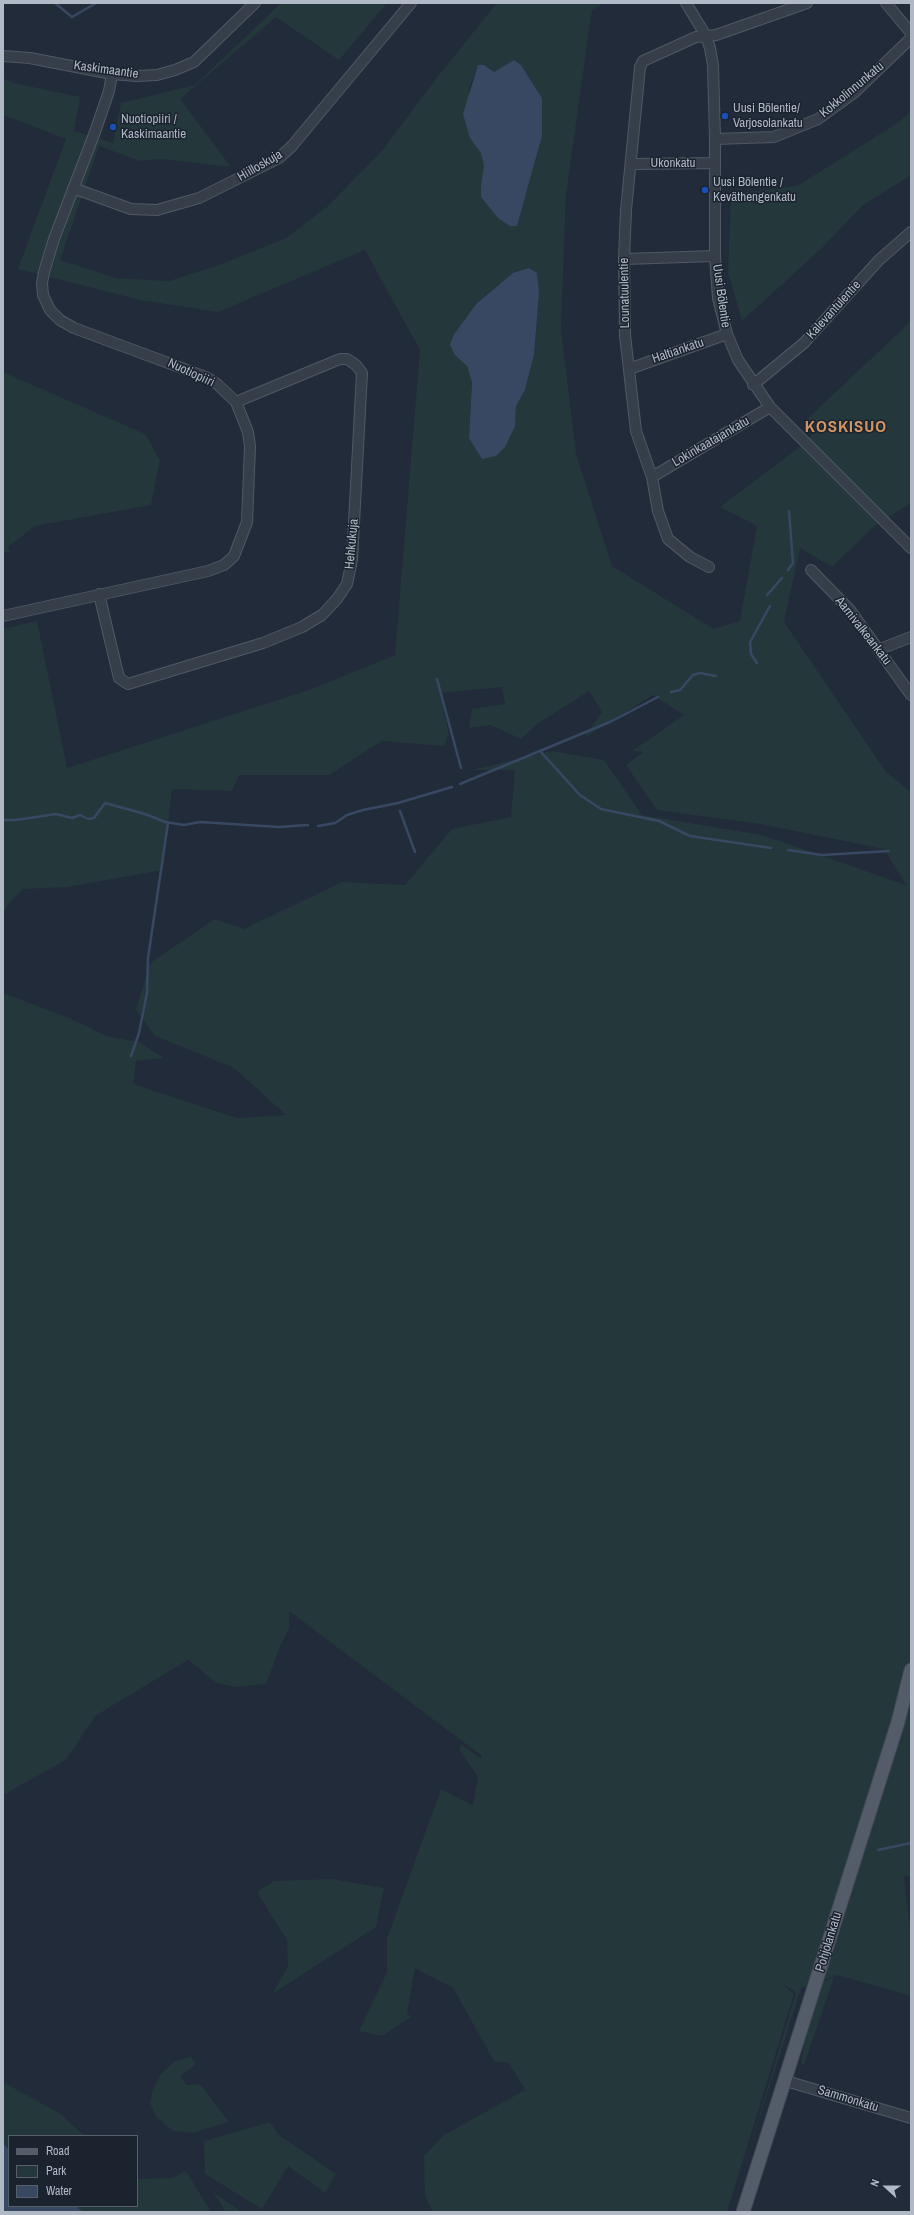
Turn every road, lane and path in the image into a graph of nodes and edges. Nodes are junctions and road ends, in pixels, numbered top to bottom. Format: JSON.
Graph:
{"nodes":[{"id":1,"x":255,"y":3,"type":"edge"},
{"id":2,"x":412,"y":3,"type":"edge"},
{"id":3,"x":686,"y":3,"type":"edge"},
{"id":4,"x":807,"y":3,"type":"edge"},
{"id":5,"x":886,"y":3,"type":"edge"},
{"id":6,"x":911,"y":33,"type":"edge"},
{"id":7,"x":706,"y":36,"type":"junction"},
{"id":8,"x":911,"y":38,"type":"edge"},
{"id":9,"x":3,"y":56,"type":"edge"},
{"id":10,"x":112,"y":74,"type":"junction"},
{"id":11,"x":716,"y":139,"type":"junction"},
{"id":12,"x":714,"y":163,"type":"junction"},
{"id":13,"x":632,"y":164,"type":"junction"},
{"id":14,"x":73,"y":188,"type":"junction"},
{"id":15,"x":911,"y":232,"type":"edge"},
{"id":16,"x":715,"y":256,"type":"junction"},
{"id":17,"x":624,"y":258,"type":"junction"},
{"id":18,"x":727,"y":334,"type":"junction"},
{"id":19,"x":629,"y":369,"type":"junction"},
{"id":20,"x":753,"y":385,"type":"junction"},
{"id":21,"x":236,"y":402,"type":"junction"},
{"id":22,"x":770,"y":407,"type":"junction"},
{"id":23,"x":652,"y":477,"type":"junction"},
{"id":24,"x":911,"y":548,"type":"edge"},
{"id":25,"x":709,"y":568,"type":"dead end"},
{"id":26,"x":811,"y":570,"type":"dead end"},
{"id":27,"x":99,"y":594,"type":"junction"},
{"id":28,"x":3,"y":616,"type":"edge"},
{"id":29,"x":911,"y":637,"type":"edge"},
{"id":30,"x":880,"y":649,"type":"junction"},
{"id":31,"x":911,"y":695,"type":"edge"},
{"id":32,"x":911,"y":1670,"type":"edge"},
{"id":33,"x":786,"y":2081,"type":"junction"},
{"id":34,"x":911,"y":2118,"type":"edge"},
{"id":35,"x":743,"y":2212,"type":"edge"}],
"edges":[{"from":1,"to":10,"type":"street","name":"Kaskimaantie"},
{"from":2,"to":14,"type":"street","name":"Hiilloskuja"},
{"from":3,"to":7,"type":"street","name":"Uusi Bölentie"},
{"from":4,"to":7,"type":"street"},
{"from":5,"to":6,"type":"street"},
{"from":7,"to":11,"type":"street","name":"Uusi Bölentie"},
{"from":7,"to":13,"type":"street","name":"Lounatuulentie"},
{"from":8,"to":11,"type":"street","name":"Kokkolinnunkatu"},
{"from":9,"to":10,"type":"street","name":"Kaskimaantie"},
{"from":10,"to":14,"type":"street","name":"Nuotiopiiri"},
{"from":11,"to":12,"type":"street","name":"Uusi Bölentie"},
{"from":12,"to":13,"type":"street","name":"Ukonkatu"},
{"from":12,"to":16,"type":"street","name":"Uusi Bölentie"},
{"from":13,"to":17,"type":"street","name":"Lounatuulentie"},
{"from":14,"to":21,"type":"street","name":"Nuotiopiiri"},
{"from":15,"to":20,"type":"street","name":"Kalevantulentie"},
{"from":16,"to":17,"type":"street"},
{"from":16,"to":18,"type":"street","name":"Uusi Bölentie"},
{"from":17,"to":19,"type":"street","name":"Lounatuulentie"},
{"from":18,"to":19,"type":"street","name":"Haltiankatu"},
{"from":18,"to":20,"type":"street","name":"Uusi Bölentie"},
{"from":19,"to":23,"type":"street","name":"Lounatuulentie"},
{"from":20,"to":22,"type":"street","name":"Uusi Bölentie"},
{"from":21,"to":27,"type":"street","name":"Nuotiopiiri"},
{"from":21,"to":27,"type":"street","name":"Hehkukuja"},
{"from":22,"to":23,"type":"street","name":"Lokinkaatajankatu"},
{"from":22,"to":24,"type":"street","name":"Uusi Bölentie"},
{"from":23,"to":25,"type":"street","name":"Lounatuulentie"},
{"from":26,"to":30,"type":"street","name":"Aarnivalkeankatu"},
{"from":27,"to":28,"type":"street","name":"Nuotiopiiri"},
{"from":29,"to":30,"type":"street"},
{"from":30,"to":31,"type":"street","name":"Aarnivalkeankatu"},
{"from":32,"to":33,"type":"main road","name":"Pohjolankatu"},
{"from":33,"to":34,"type":"street","name":"Sammonkatu"},
{"from":33,"to":35,"type":"main road","name":"Pohjolankatu"}]}
